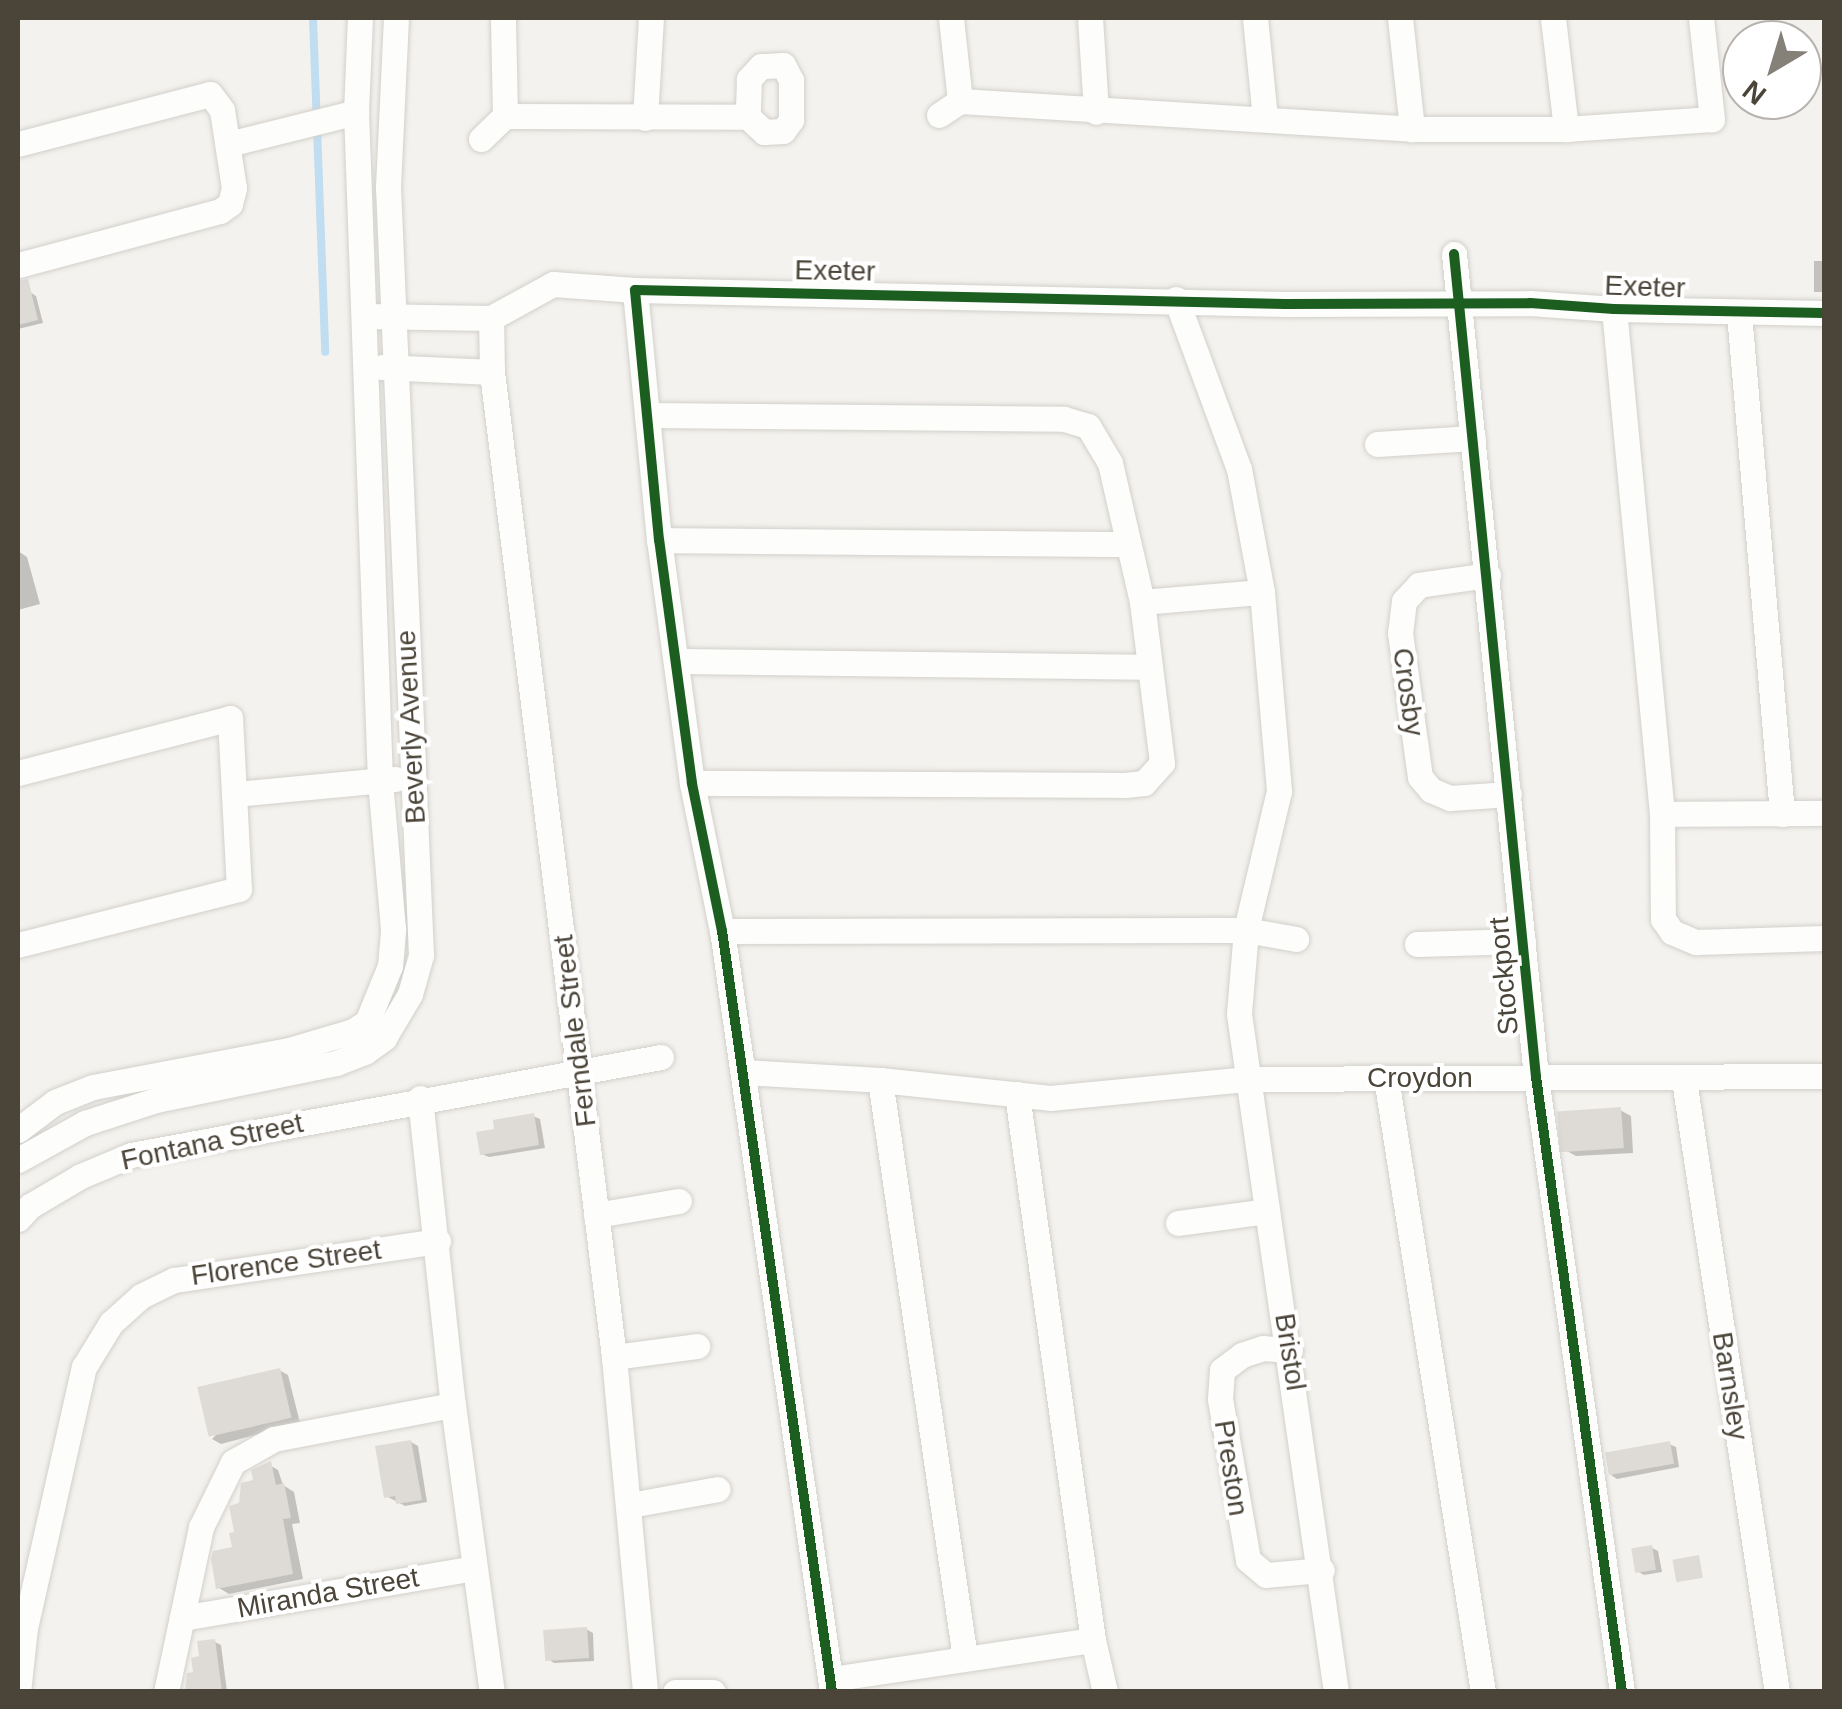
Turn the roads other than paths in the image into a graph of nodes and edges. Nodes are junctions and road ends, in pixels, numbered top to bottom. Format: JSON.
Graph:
{"nodes":[{"id":1,"x":360,"y":18,"type":"edge"},
{"id":2,"x":396,"y":18,"type":"edge"},
{"id":3,"x":503,"y":18,"type":"edge"},
{"id":4,"x":651,"y":18,"type":"edge"},
{"id":5,"x":951,"y":18,"type":"edge"},
{"id":6,"x":1090,"y":18,"type":"edge"},
{"id":7,"x":1255,"y":18,"type":"edge"},
{"id":8,"x":1400,"y":18,"type":"edge"},
{"id":9,"x":1553,"y":18,"type":"edge"},
{"id":10,"x":1701,"y":18,"type":"edge"},
{"id":11,"x":1096,"y":112,"type":"junction"},
{"id":12,"x":344,"y":114,"type":"junction"},
{"id":13,"x":505,"y":116,"type":"junction"},
{"id":14,"x":645,"y":118,"type":"junction"},
{"id":15,"x":748,"y":118,"type":"dead end"},
{"id":16,"x":1265,"y":120,"type":"junction"},
{"id":17,"x":1412,"y":129,"type":"junction"},
{"id":18,"x":1566,"y":129,"type":"junction"},
{"id":19,"x":481,"y":139,"type":"dead end"},
{"id":20,"x":18,"y":144,"type":"edge"},
{"id":21,"x":228,"y":144,"type":"junction"},
{"id":22,"x":1454,"y":254,"type":"dead end"},
{"id":23,"x":18,"y":266,"type":"edge"},
{"id":24,"x":635,"y":290,"type":"junction"},
{"id":25,"x":1176,"y":299,"type":"junction"},
{"id":26,"x":1461,"y":303,"type":"junction"},
{"id":27,"x":1614,"y":310,"type":"junction"},
{"id":28,"x":1739,"y":312,"type":"junction"},
{"id":29,"x":1824,"y":312,"type":"edge"},
{"id":30,"x":364,"y":316,"type":"junction"},
{"id":31,"x":394,"y":317,"type":"junction"},
{"id":32,"x":491,"y":318,"type":"junction"},
{"id":33,"x":395,"y":367,"type":"junction"},
{"id":34,"x":367,"y":368,"type":"junction"},
{"id":35,"x":492,"y":372,"type":"junction"},
{"id":36,"x":647,"y":414,"type":"junction"},
{"id":37,"x":1473,"y":438,"type":"junction"},
{"id":38,"x":1377,"y":444,"type":"dead end"},
{"id":39,"x":659,"y":540,"type":"junction"},
{"id":40,"x":1125,"y":544,"type":"junction"},
{"id":41,"x":1488,"y":575,"type":"junction"},
{"id":42,"x":1262,"y":592,"type":"junction"},
{"id":43,"x":1142,"y":602,"type":"junction"},
{"id":44,"x":676,"y":661,"type":"junction"},
{"id":45,"x":1148,"y":667,"type":"junction"},
{"id":46,"x":18,"y":773,"type":"edge"},
{"id":47,"x":413,"y":776,"type":"junction"},
{"id":48,"x":380,"y":781,"type":"junction"},
{"id":49,"x":692,"y":783,"type":"junction"},
{"id":50,"x":236,"y":794,"type":"junction"},
{"id":51,"x":1509,"y":794,"type":"junction"},
{"id":52,"x":1824,"y":813,"type":"edge"},
{"id":53,"x":1662,"y":814,"type":"junction"},
{"id":54,"x":1782,"y":814,"type":"junction"},
{"id":55,"x":1246,"y":930,"type":"junction"},
{"id":56,"x":722,"y":932,"type":"junction"},
{"id":57,"x":1824,"y":938,"type":"edge"},
{"id":58,"x":1296,"y":939,"type":"dead end"},
{"id":59,"x":1523,"y":940,"type":"junction"},
{"id":60,"x":1417,"y":944,"type":"dead end"},
{"id":61,"x":18,"y":946,"type":"edge"},
{"id":62,"x":661,"y":1057,"type":"dead end"},
{"id":63,"x":581,"y":1068,"type":"junction"},
{"id":64,"x":743,"y":1072,"type":"junction"},
{"id":65,"x":1824,"y":1076,"type":"edge"},
{"id":66,"x":1536,"y":1077,"type":"junction"},
{"id":67,"x":1386,"y":1078,"type":"junction"},
{"id":68,"x":880,"y":1080,"type":"junction"},
{"id":69,"x":1249,"y":1080,"type":"junction"},
{"id":70,"x":1684,"y":1080,"type":"junction"},
{"id":71,"x":1017,"y":1094,"type":"junction"},
{"id":72,"x":420,"y":1098,"type":"junction"},
{"id":73,"x":18,"y":1130,"type":"edge"},
{"id":74,"x":18,"y":1160,"type":"edge"},
{"id":75,"x":679,"y":1201,"type":"dead end"},
{"id":76,"x":1267,"y":1211,"type":"junction"},
{"id":77,"x":596,"y":1215,"type":"junction"},
{"id":78,"x":18,"y":1220,"type":"edge"},
{"id":79,"x":1178,"y":1222,"type":"dead end"},
{"id":80,"x":438,"y":1242,"type":"junction"},
{"id":81,"x":698,"y":1346,"type":"dead end"},
{"id":82,"x":1290,"y":1350,"type":"junction"},
{"id":83,"x":614,"y":1357,"type":"junction"},
{"id":84,"x":453,"y":1405,"type":"junction"},
{"id":85,"x":718,"y":1489,"type":"dead end"},
{"id":86,"x":630,"y":1505,"type":"junction"},
{"id":87,"x":474,"y":1568,"type":"junction"},
{"id":88,"x":1322,"y":1570,"type":"junction"},
{"id":89,"x":182,"y":1618,"type":"junction"},
{"id":90,"x":1092,"y":1640,"type":"junction"},
{"id":91,"x":965,"y":1658,"type":"junction"},
{"id":92,"x":831,"y":1686,"type":"edge"},
{"id":93,"x":18,"y":1692,"type":"edge"},
{"id":94,"x":166,"y":1692,"type":"edge"},
{"id":95,"x":492,"y":1692,"type":"edge"},
{"id":96,"x":645,"y":1692,"type":"edge"},
{"id":97,"x":674,"y":1692,"type":"edge"},
{"id":98,"x":713,"y":1692,"type":"edge"},
{"id":99,"x":1105,"y":1692,"type":"edge"},
{"id":100,"x":1336,"y":1692,"type":"edge"},
{"id":101,"x":1483,"y":1692,"type":"edge"},
{"id":102,"x":1622,"y":1692,"type":"edge"},
{"id":103,"x":1776,"y":1692,"type":"edge"}],
"edges":[{"from":1,"to":12,"type":"street","name":"Beverly Avenue"},
{"from":2,"to":31,"type":"street","name":"Beverly Avenue"},
{"from":3,"to":13,"type":"street"},
{"from":4,"to":14,"type":"street"},
{"from":5,"to":11,"type":"street"},
{"from":6,"to":11,"type":"street"},
{"from":7,"to":16,"type":"street"},
{"from":8,"to":17,"type":"street"},
{"from":9,"to":18,"type":"street"},
{"from":10,"to":18,"type":"street"},
{"from":11,"to":16,"type":"street"},
{"from":12,"to":21,"type":"street"},
{"from":12,"to":30,"type":"street","name":"Beverly Avenue"},
{"from":13,"to":14,"type":"street"},
{"from":13,"to":19,"type":"street"},
{"from":14,"to":15,"type":"street"},
{"from":16,"to":17,"type":"street"},
{"from":17,"to":18,"type":"street"},
{"from":20,"to":21,"type":"street"},
{"from":21,"to":23,"type":"street"},
{"from":22,"to":26,"type":"street","name":"Stockport"},
{"from":24,"to":25,"type":"street","name":"Exeter"},
{"from":24,"to":32,"type":"street","name":"Exeter"},
{"from":24,"to":36,"type":"street"},
{"from":25,"to":26,"type":"street","name":"Exeter"},
{"from":25,"to":42,"type":"street","name":"Bristol"},
{"from":26,"to":27,"type":"street","name":"Exeter"},
{"from":26,"to":37,"type":"street","name":"Stockport"},
{"from":27,"to":28,"type":"street","name":"Exeter"},
{"from":27,"to":53,"type":"street"},
{"from":28,"to":29,"type":"street","name":"Exeter"},
{"from":28,"to":54,"type":"street"},
{"from":30,"to":31,"type":"street"},
{"from":30,"to":34,"type":"street","name":"Beverly Avenue"},
{"from":31,"to":32,"type":"street"},
{"from":31,"to":33,"type":"street","name":"Beverly Avenue"},
{"from":32,"to":35,"type":"street","name":"Ferndale Street"},
{"from":33,"to":34,"type":"street"},
{"from":33,"to":35,"type":"street"},
{"from":33,"to":47,"type":"street","name":"Beverly Avenue"},
{"from":34,"to":48,"type":"street","name":"Beverly Avenue"},
{"from":35,"to":63,"type":"street","name":"Ferndale Street"},
{"from":36,"to":39,"type":"street"},
{"from":36,"to":40,"type":"street"},
{"from":37,"to":38,"type":"street"},
{"from":37,"to":41,"type":"street","name":"Stockport"},
{"from":39,"to":40,"type":"street"},
{"from":39,"to":44,"type":"street"},
{"from":40,"to":43,"type":"street"},
{"from":41,"to":51,"type":"street","name":"Stockport"},
{"from":41,"to":51,"type":"street","name":"Crosby"},
{"from":42,"to":43,"type":"street"},
{"from":42,"to":55,"type":"street","name":"Bristol"},
{"from":43,"to":45,"type":"street"},
{"from":44,"to":45,"type":"street"},
{"from":44,"to":49,"type":"street"},
{"from":45,"to":49,"type":"street"},
{"from":46,"to":50,"type":"street"},
{"from":47,"to":48,"type":"street"},
{"from":47,"to":74,"type":"street","name":"Beverly Avenue"},
{"from":48,"to":50,"type":"street"},
{"from":48,"to":73,"type":"street","name":"Beverly Avenue"},
{"from":49,"to":56,"type":"street"},
{"from":50,"to":61,"type":"street"},
{"from":51,"to":59,"type":"street","name":"Stockport"},
{"from":52,"to":54,"type":"street"},
{"from":53,"to":54,"type":"street"},
{"from":53,"to":57,"type":"street"},
{"from":55,"to":56,"type":"street"},
{"from":55,"to":58,"type":"street"},
{"from":55,"to":69,"type":"street","name":"Bristol"},
{"from":56,"to":64,"type":"street"},
{"from":59,"to":60,"type":"street"},
{"from":59,"to":66,"type":"street","name":"Stockport"},
{"from":62,"to":63,"type":"street","name":"Fontana Street"},
{"from":63,"to":72,"type":"street","name":"Fontana Street"},
{"from":63,"to":77,"type":"street","name":"Ferndale Street"},
{"from":64,"to":68,"type":"street","name":"Croydon"},
{"from":64,"to":92,"type":"street"},
{"from":65,"to":70,"type":"street","name":"Croydon"},
{"from":66,"to":67,"type":"street","name":"Croydon"},
{"from":66,"to":70,"type":"street","name":"Croydon"},
{"from":66,"to":102,"type":"street","name":"Stockport"},
{"from":67,"to":69,"type":"street","name":"Croydon"},
{"from":67,"to":101,"type":"street"},
{"from":68,"to":71,"type":"street","name":"Croydon"},
{"from":68,"to":91,"type":"street"},
{"from":69,"to":71,"type":"street","name":"Croydon"},
{"from":69,"to":76,"type":"street","name":"Bristol"},
{"from":70,"to":103,"type":"street","name":"Barnsley"},
{"from":71,"to":90,"type":"street"},
{"from":72,"to":78,"type":"street","name":"Fontana Street"},
{"from":72,"to":80,"type":"street"},
{"from":75,"to":77,"type":"street"},
{"from":76,"to":79,"type":"street"},
{"from":76,"to":82,"type":"street","name":"Bristol"},
{"from":77,"to":83,"type":"street","name":"Ferndale Street"},
{"from":80,"to":84,"type":"street"},
{"from":80,"to":93,"type":"street","name":"Florence Street"},
{"from":81,"to":83,"type":"street"},
{"from":82,"to":88,"type":"street","name":"Bristol"},
{"from":82,"to":88,"type":"street","name":"Preston"},
{"from":83,"to":86,"type":"street","name":"Ferndale Street"},
{"from":84,"to":87,"type":"street"},
{"from":84,"to":89,"type":"street"},
{"from":85,"to":86,"type":"street"},
{"from":86,"to":96,"type":"street","name":"Ferndale Street"},
{"from":87,"to":89,"type":"street","name":"Miranda Street"},
{"from":87,"to":95,"type":"street"},
{"from":88,"to":100,"type":"street","name":"Bristol"},
{"from":89,"to":94,"type":"street"},
{"from":90,"to":91,"type":"street"},
{"from":90,"to":99,"type":"street"},
{"from":91,"to":92,"type":"street"},
{"from":97,"to":98,"type":"street"}]}
